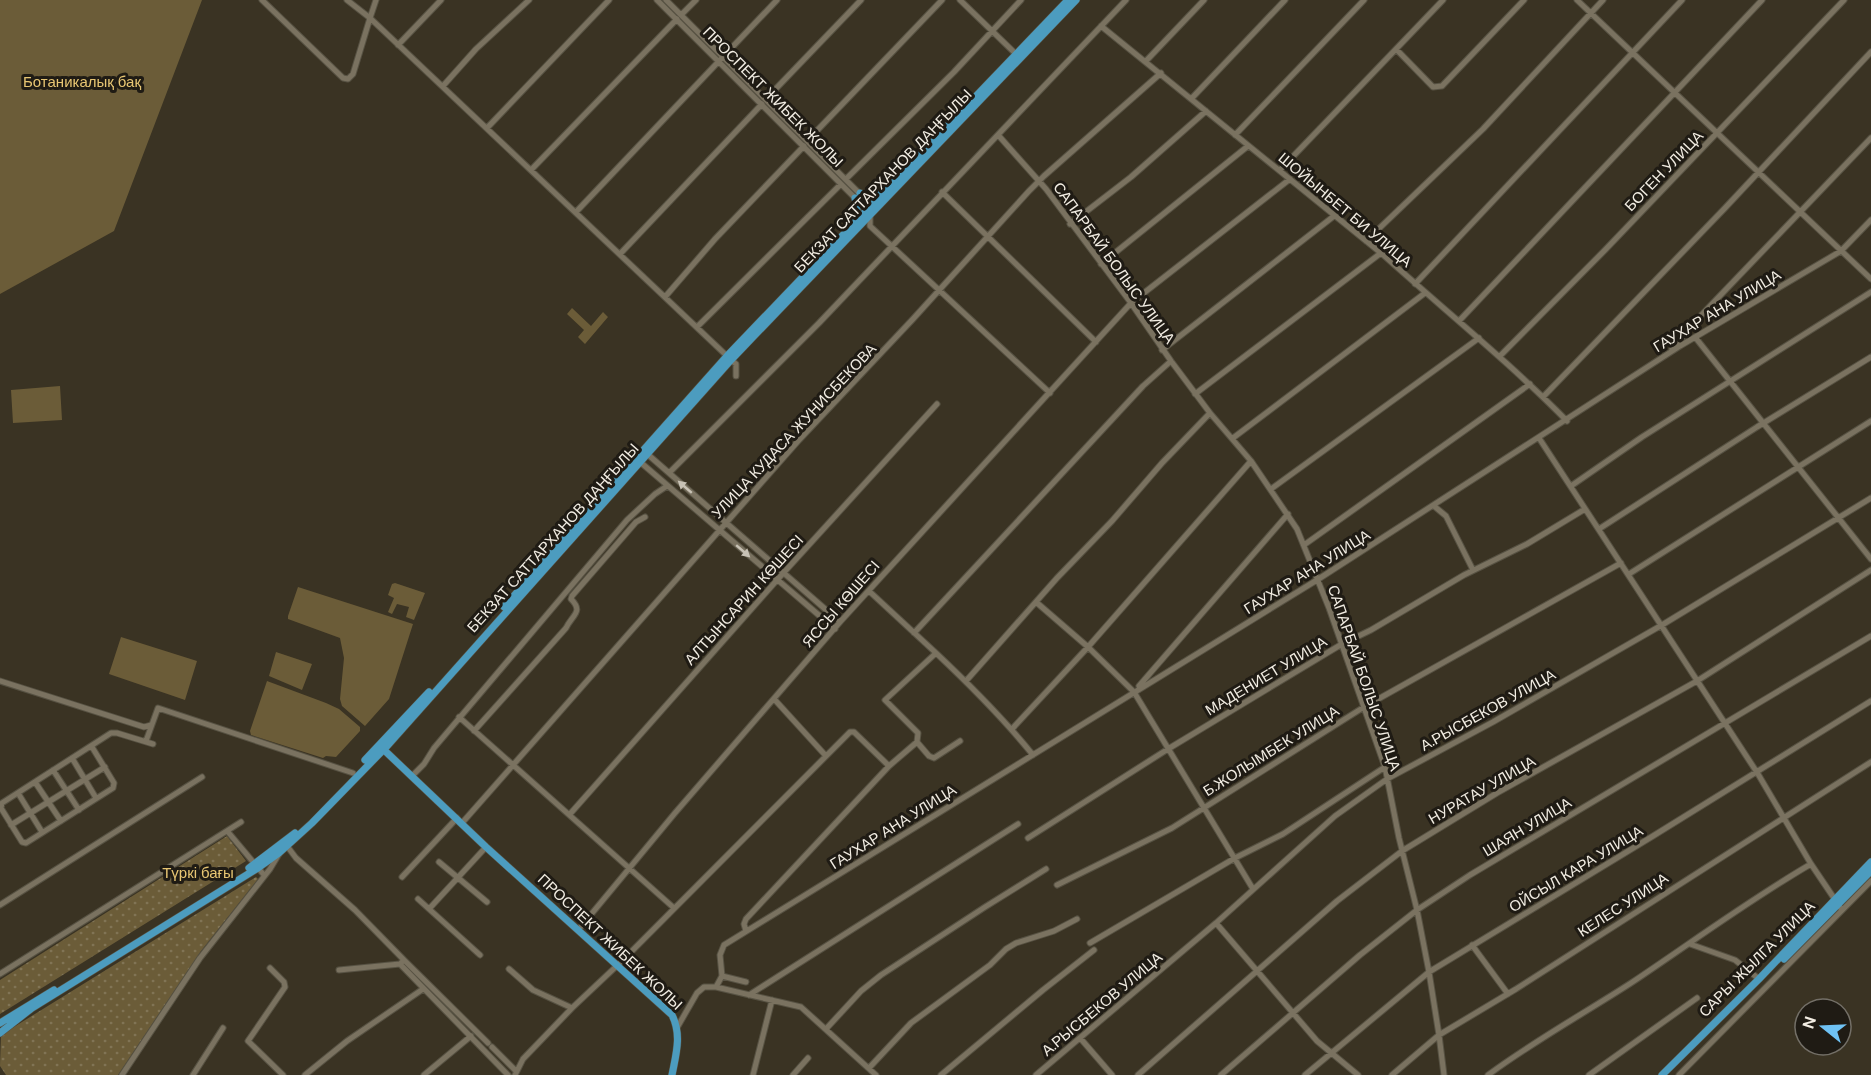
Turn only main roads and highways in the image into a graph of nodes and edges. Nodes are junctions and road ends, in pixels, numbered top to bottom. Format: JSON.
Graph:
{"nodes":[{"id":1,"x":1068,"y":0,"type":"edge"},
{"id":2,"x":1076,"y":0,"type":"edge"},
{"id":3,"x":1045,"y":28,"type":"junction"},
{"id":4,"x":893,"y":185,"type":"junction"},
{"id":5,"x":870,"y":212,"type":"junction"},
{"id":6,"x":851,"y":226,"type":"junction"},
{"id":7,"x":729,"y":358,"type":"junction"},
{"id":8,"x":382,"y":748,"type":"junction"},
{"id":9,"x":1871,"y":862,"type":"edge"},
{"id":10,"x":256,"y":866,"type":"junction"},
{"id":11,"x":1871,"y":872,"type":"edge"},
{"id":12,"x":1838,"y":905,"type":"junction"},
{"id":13,"x":0,"y":1023,"type":"edge"},
{"id":14,"x":0,"y":1033,"type":"edge"},
{"id":15,"x":672,"y":1075,"type":"edge"},
{"id":16,"x":1662,"y":1075,"type":"edge"},
{"id":17,"x":1668,"y":1075,"type":"edge"}],
"edges":[{"from":1,"to":3,"type":"main road","name":"БЕКЗАТ САТТАРХАНОВ ДАҢҒЫЛЫ"},
{"from":2,"to":3,"type":"main road","name":"БЕКЗАТ САТТАРХАНОВ ДАҢҒЫЛЫ"},
{"from":3,"to":4,"type":"main road","name":"БЕКЗАТ САТТАРХАНОВ ДАҢҒЫЛЫ"},
{"from":4,"to":5,"type":"main road","name":"БЕКЗАТ САТТАРХАНОВ ДАҢҒЫЛЫ"},
{"from":4,"to":6,"type":"main road"},
{"from":5,"to":6,"type":"main road","name":"БЕКЗАТ САТТАРХАНОВ ДАҢҒЫЛЫ"},
{"from":5,"to":7,"type":"main road","name":"БЕКЗАТ САТТАРХАНОВ ДАҢҒЫЛЫ"},
{"from":6,"to":7,"type":"main road","name":"БЕКЗАТ САТТАРХАНОВ ДАҢҒЫЛЫ"},
{"from":7,"to":8,"type":"main road","name":"БЕКЗАТ САТТАРХАНОВ ДАҢҒЫЛЫ"},
{"from":8,"to":10,"type":"main road","name":"БЕКЗАТ САТТАРХАНОВ ДАҢҒЫЛЫ"},
{"from":8,"to":10,"type":"main road","name":"БЕКЗАТ САТТАРХАНОВ ДАҢҒЫЛЫ"},
{"from":8,"to":15,"type":"main road","name":"ПРОСПЕКТ ЖИБЕК ЖОЛЫ"},
{"from":9,"to":12,"type":"main road","name":"САРЫ ЖЫЛГА УЛИЦА"},
{"from":10,"to":13,"type":"main road","name":"БЕКЗАТ САТТАРХАНОВ ДАҢҒЫЛЫ"},
{"from":10,"to":14,"type":"main road","name":"БЕКЗАТ САТТАРХАНОВ ДАҢҒЫЛЫ"},
{"from":11,"to":12,"type":"main road","name":"САРЫ ЖЫЛГА УЛИЦА"},
{"from":12,"to":16,"type":"main road","name":"САРЫ ЖЫЛГА УЛИЦА"},
{"from":12,"to":17,"type":"main road","name":"САРЫ ЖЫЛГА УЛИЦА"}]}
